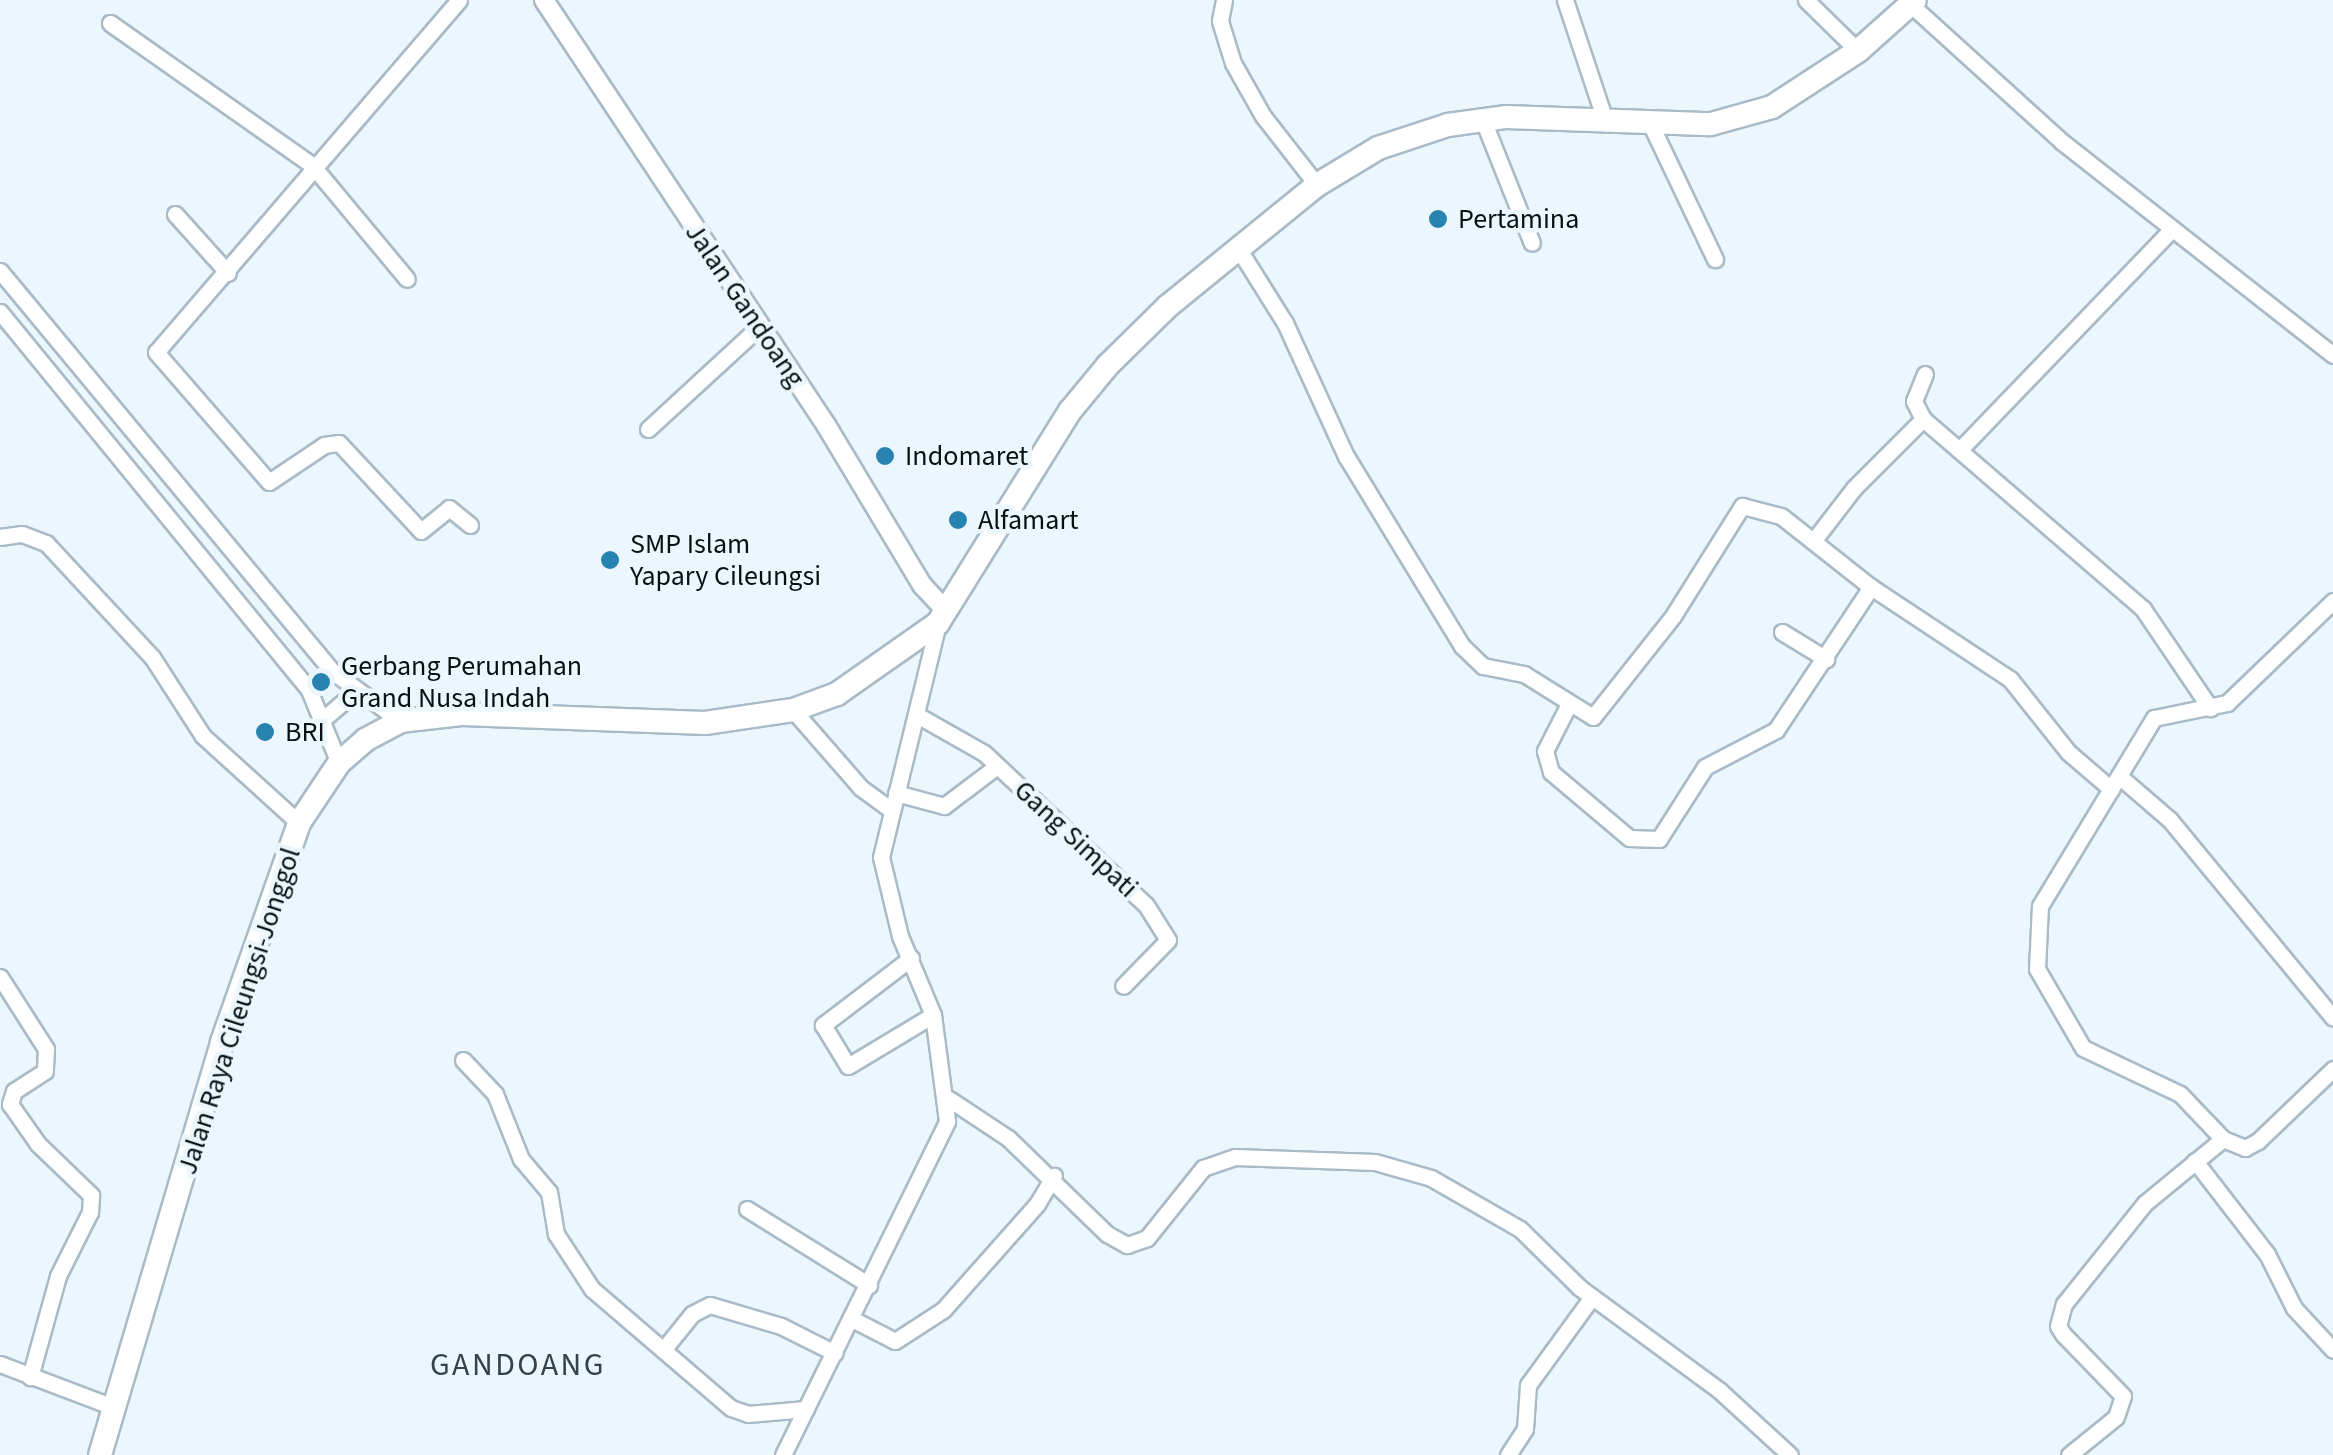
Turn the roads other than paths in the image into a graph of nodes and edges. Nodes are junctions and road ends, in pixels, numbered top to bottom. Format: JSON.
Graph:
{"nodes":[{"id":1,"x":460,"y":0,"type":"edge"},
{"id":2,"x":544,"y":0,"type":"edge"},
{"id":3,"x":1224,"y":0,"type":"edge"},
{"id":4,"x":1566,"y":0,"type":"edge"},
{"id":5,"x":1806,"y":0,"type":"edge"},
{"id":6,"x":1913,"y":2,"type":"edge"},
{"id":7,"x":110,"y":23,"type":"dead end"},
{"id":8,"x":1858,"y":51,"type":"junction"},
{"id":9,"x":1483,"y":120,"type":"junction"},
{"id":10,"x":1606,"y":122,"type":"junction"},
{"id":11,"x":1650,"y":123,"type":"junction"},
{"id":12,"x":312,"y":165,"type":"junction"},
{"id":13,"x":1317,"y":185,"type":"junction"},
{"id":14,"x":176,"y":214,"type":"dead end"},
{"id":15,"x":2172,"y":229,"type":"junction"},
{"id":16,"x":1532,"y":243,"type":"dead end"},
{"id":17,"x":1238,"y":248,"type":"junction"},
{"id":18,"x":1715,"y":259,"type":"dead end"},
{"id":19,"x":0,"y":271,"type":"edge"},
{"id":20,"x":228,"y":274,"type":"junction"},
{"id":21,"x":406,"y":280,"type":"dead end"},
{"id":22,"x":0,"y":312,"type":"edge"},
{"id":23,"x":758,"y":328,"type":"junction"},
{"id":24,"x":2333,"y":356,"type":"edge"},
{"id":25,"x":1924,"y":374,"type":"dead end"},
{"id":26,"x":1923,"y":419,"type":"junction"},
{"id":27,"x":648,"y":430,"type":"dead end"},
{"id":28,"x":1959,"y":450,"type":"junction"},
{"id":29,"x":153,"y":462,"type":"junction"},
{"id":30,"x":136,"y":476,"type":"junction"},
{"id":31,"x":470,"y":526,"type":"dead end"},
{"id":32,"x":0,"y":537,"type":"edge"},
{"id":33,"x":1814,"y":540,"type":"junction"},
{"id":34,"x":1871,"y":587,"type":"junction"},
{"id":35,"x":2333,"y":601,"type":"edge"},
{"id":36,"x":941,"y":616,"type":"junction"},
{"id":37,"x":1782,"y":632,"type":"dead end"},
{"id":38,"x":1826,"y":658,"type":"junction"},
{"id":39,"x":356,"y":691,"type":"junction"},
{"id":40,"x":1570,"y":704,"type":"junction"},
{"id":41,"x":2210,"y":708,"type":"junction"},
{"id":42,"x":793,"y":710,"type":"junction"},
{"id":43,"x":917,"y":715,"type":"junction"},
{"id":44,"x":322,"y":720,"type":"junction"},
{"id":45,"x":400,"y":721,"type":"junction"},
{"id":46,"x":339,"y":763,"type":"junction"},
{"id":47,"x":997,"y":766,"type":"junction"},
{"id":48,"x":2115,"y":782,"type":"junction"},
{"id":49,"x":893,"y":801,"type":"junction"},
{"id":50,"x":299,"y":823,"type":"junction"},
{"id":51,"x":911,"y":958,"type":"junction"},
{"id":52,"x":0,"y":977,"type":"edge"},
{"id":53,"x":1123,"y":986,"type":"dead end"},
{"id":54,"x":933,"y":1014,"type":"junction"},
{"id":55,"x":2333,"y":1018,"type":"edge"},
{"id":56,"x":463,"y":1060,"type":"dead end"},
{"id":57,"x":2333,"y":1069,"type":"edge"},
{"id":58,"x":949,"y":1099,"type":"junction"},
{"id":59,"x":2223,"y":1139,"type":"junction"},
{"id":60,"x":2195,"y":1161,"type":"junction"},
{"id":61,"x":1054,"y":1176,"type":"junction"},
{"id":62,"x":747,"y":1209,"type":"dead end"},
{"id":63,"x":868,"y":1285,"type":"junction"},
{"id":64,"x":1592,"y":1297,"type":"junction"},
{"id":65,"x":854,"y":1320,"type":"junction"},
{"id":66,"x":662,"y":1350,"type":"junction"},
{"id":67,"x":2333,"y":1350,"type":"edge"},
{"id":68,"x":834,"y":1353,"type":"junction"},
{"id":69,"x":0,"y":1364,"type":"edge"},
{"id":70,"x":30,"y":1377,"type":"junction"},
{"id":71,"x":116,"y":1408,"type":"junction"},
{"id":72,"x":806,"y":1408,"type":"junction"},
{"id":73,"x":786,"y":1449,"type":"edge"},
{"id":74,"x":100,"y":1455,"type":"edge"},
{"id":75,"x":802,"y":1455,"type":"edge"},
{"id":76,"x":1508,"y":1455,"type":"edge"},
{"id":77,"x":1790,"y":1455,"type":"edge"},
{"id":78,"x":2069,"y":1455,"type":"edge"}],
"edges":[{"from":1,"to":12,"type":"street"},
{"from":2,"to":23,"type":"street","name":"Jalan Gandoang"},
{"from":3,"to":13,"type":"street"},
{"from":4,"to":10,"type":"street"},
{"from":5,"to":8,"type":"street"},
{"from":6,"to":8,"type":"main road","name":"Jalan Raya Cileungsi-Jonggol"},
{"from":6,"to":15,"type":"street"},
{"from":7,"to":12,"type":"street"},
{"from":8,"to":11,"type":"main road","name":"Jalan Raya Cileungsi-Jonggol"},
{"from":9,"to":10,"type":"main road","name":"Jalan Raya Cileungsi-Jonggol"},
{"from":9,"to":13,"type":"main road","name":"Jalan Raya Cileungsi-Jonggol"},
{"from":9,"to":16,"type":"street"},
{"from":10,"to":11,"type":"main road","name":"Jalan Raya Cileungsi-Jonggol"},
{"from":11,"to":18,"type":"street"},
{"from":12,"to":20,"type":"street"},
{"from":12,"to":21,"type":"street"},
{"from":13,"to":17,"type":"main road","name":"Jalan Raya Cileungsi-Jonggol"},
{"from":14,"to":20,"type":"street"},
{"from":15,"to":24,"type":"street"},
{"from":15,"to":28,"type":"street"},
{"from":17,"to":36,"type":"main road","name":"Jalan Raya Cileungsi-Jonggol"},
{"from":17,"to":40,"type":"street"},
{"from":19,"to":29,"type":"street"},
{"from":20,"to":31,"type":"street"},
{"from":22,"to":30,"type":"street"},
{"from":23,"to":27,"type":"street"},
{"from":23,"to":36,"type":"street","name":"Jalan Gandoang"},
{"from":25,"to":26,"type":"street"},
{"from":26,"to":28,"type":"street"},
{"from":26,"to":33,"type":"street"},
{"from":28,"to":41,"type":"street"},
{"from":29,"to":30,"type":"street"},
{"from":29,"to":39,"type":"street"},
{"from":30,"to":44,"type":"street"},
{"from":32,"to":50,"type":"street"},
{"from":33,"to":34,"type":"street"},
{"from":33,"to":40,"type":"street"},
{"from":34,"to":38,"type":"street"},
{"from":34,"to":48,"type":"street"},
{"from":35,"to":41,"type":"street"},
{"from":36,"to":42,"type":"main road","name":"Jalan Raya Cileungsi-Jonggol"},
{"from":36,"to":43,"type":"street"},
{"from":37,"to":38,"type":"street"},
{"from":38,"to":40,"type":"street"},
{"from":39,"to":44,"type":"street"},
{"from":39,"to":45,"type":"street"},
{"from":41,"to":48,"type":"street"},
{"from":42,"to":45,"type":"main road","name":"Jalan Raya Cileungsi-Jonggol"},
{"from":42,"to":49,"type":"street"},
{"from":43,"to":47,"type":"street","name":"Gang Simpati"},
{"from":43,"to":49,"type":"street"},
{"from":44,"to":46,"type":"street"},
{"from":45,"to":46,"type":"main road","name":"Jalan Raya Cileungsi-Jonggol"},
{"from":46,"to":50,"type":"main road","name":"Jalan Raya Cileungsi-Jonggol"},
{"from":47,"to":49,"type":"street"},
{"from":47,"to":53,"type":"street","name":"Gang Simpati"},
{"from":48,"to":55,"type":"street"},
{"from":48,"to":59,"type":"street"},
{"from":49,"to":51,"type":"street"},
{"from":50,"to":71,"type":"main road","name":"Jalan Raya Cileungsi-Jonggol"},
{"from":51,"to":54,"type":"street"},
{"from":51,"to":54,"type":"street"},
{"from":52,"to":70,"type":"street"},
{"from":54,"to":58,"type":"street"},
{"from":56,"to":66,"type":"street"},
{"from":57,"to":59,"type":"street"},
{"from":58,"to":61,"type":"street"},
{"from":58,"to":63,"type":"street"},
{"from":59,"to":60,"type":"street"},
{"from":60,"to":67,"type":"street"},
{"from":60,"to":78,"type":"street"},
{"from":61,"to":64,"type":"street"},
{"from":61,"to":65,"type":"street"},
{"from":62,"to":63,"type":"street"},
{"from":63,"to":65,"type":"street"},
{"from":64,"to":76,"type":"street"},
{"from":64,"to":77,"type":"street"},
{"from":65,"to":68,"type":"street"},
{"from":66,"to":68,"type":"street"},
{"from":66,"to":72,"type":"street"},
{"from":68,"to":72,"type":"street"},
{"from":69,"to":70,"type":"street"},
{"from":70,"to":71,"type":"street"},
{"from":71,"to":74,"type":"main road","name":"Jalan Raya Cileungsi-Jonggol"},
{"from":72,"to":73,"type":"street"},
{"from":73,"to":75,"type":"street"}]}
